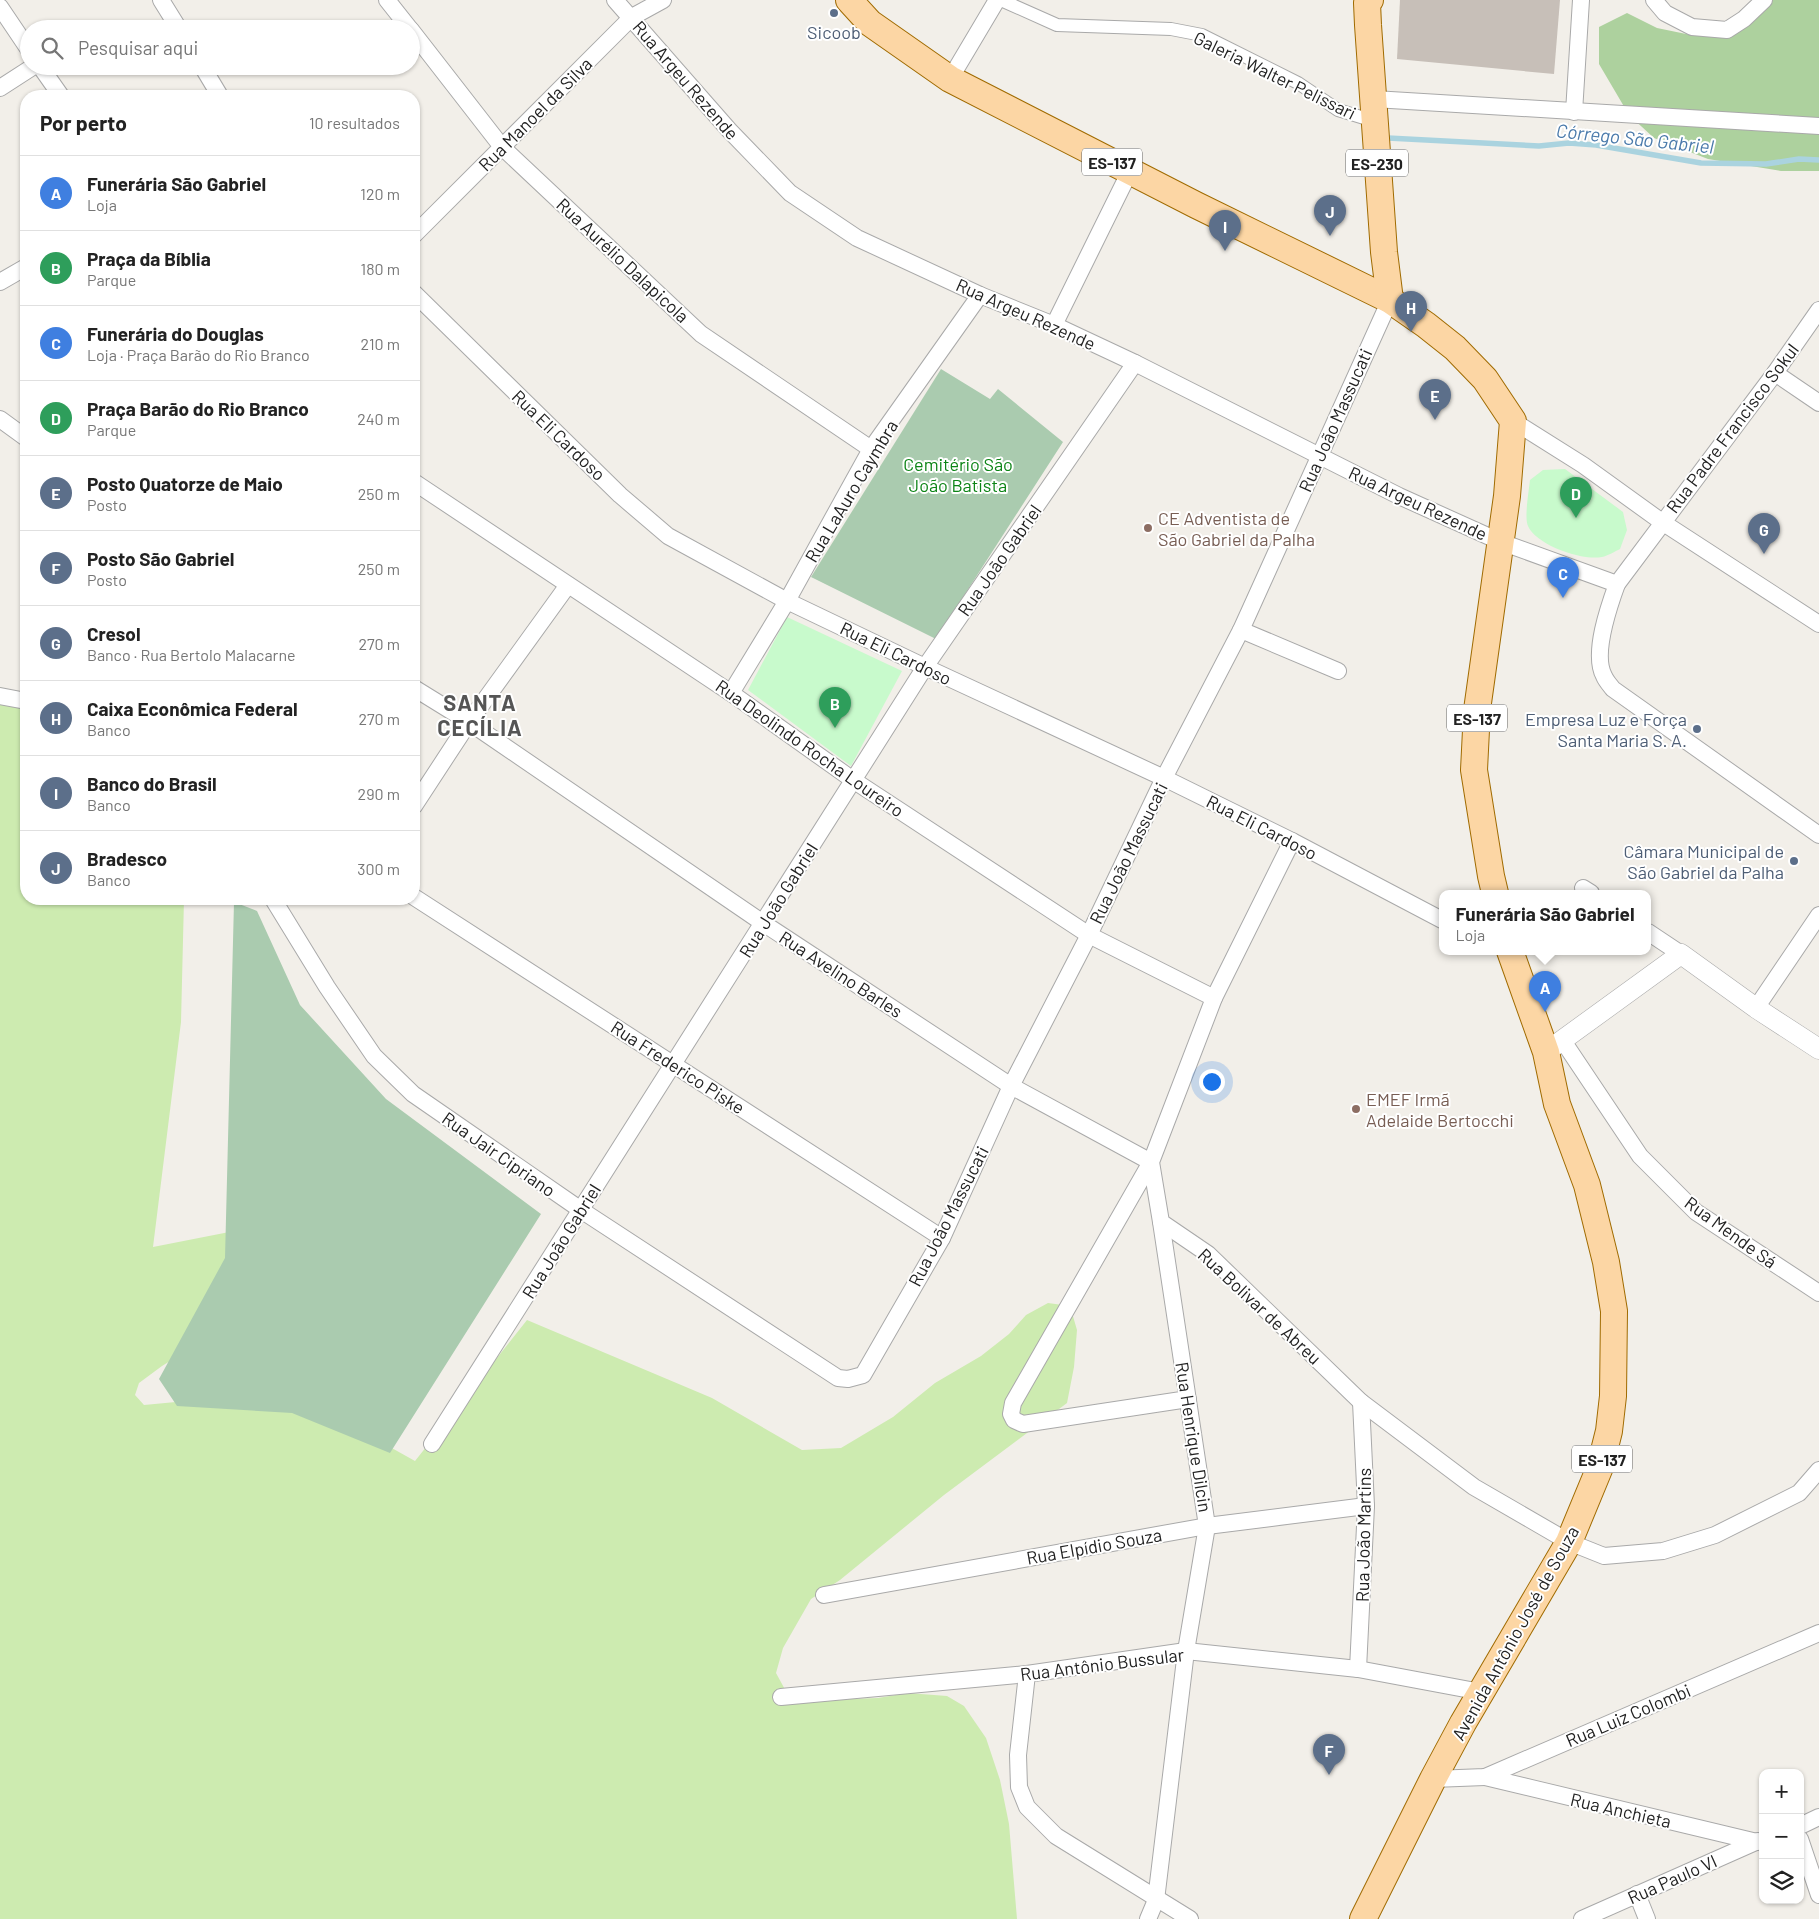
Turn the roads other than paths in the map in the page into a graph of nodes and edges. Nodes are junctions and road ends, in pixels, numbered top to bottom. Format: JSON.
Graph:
{"nodes":[{"id":1,"x":161,"y":0,"type":"edge"},
{"id":2,"x":387,"y":0,"type":"edge"},
{"id":3,"x":615,"y":0,"type":"edge"},
{"id":4,"x":663,"y":0,"type":"edge"},
{"id":5,"x":849,"y":0,"type":"edge"},
{"id":6,"x":999,"y":0,"type":"edge"},
{"id":7,"x":1581,"y":0,"type":"edge"},
{"id":8,"x":1654,"y":0,"type":"edge"},
{"id":9,"x":1764,"y":0,"type":"edge"},
{"id":10,"x":0,"y":6,"type":"edge"},
{"id":11,"x":1367,"y":6,"type":"edge"},
{"id":12,"x":632,"y":17,"type":"junction"},
{"id":13,"x":173,"y":20,"type":"edge"},
{"id":14,"x":403,"y":20,"type":"edge"},
{"id":15,"x":20,"y":36,"type":"edge"},
{"id":16,"x":420,"y":41,"type":"edge"},
{"id":17,"x":20,"y":75,"type":"edge"},
{"id":18,"x":46,"y":75,"type":"edge"},
{"id":19,"x":207,"y":75,"type":"edge"},
{"id":20,"x":950,"y":79,"type":"junction"},
{"id":21,"x":0,"y":88,"type":"edge"},
{"id":22,"x":57,"y":90,"type":"edge"},
{"id":23,"x":216,"y":90,"type":"edge"},
{"id":24,"x":1374,"y":110,"type":"junction"},
{"id":25,"x":1574,"y":112,"type":"junction"},
{"id":26,"x":1819,"y":126,"type":"edge"},
{"id":27,"x":502,"y":146,"type":"junction"},
{"id":28,"x":1130,"y":171,"type":"junction"},
{"id":29,"x":420,"y":229,"type":"edge"},
{"id":30,"x":20,"y":270,"type":"edge"},
{"id":31,"x":0,"y":282,"type":"edge"},
{"id":32,"x":980,"y":295,"type":"junction"},
{"id":33,"x":420,"y":299,"type":"edge"},
{"id":34,"x":1390,"y":300,"type":"junction"},
{"id":35,"x":1819,"y":310,"type":"edge"},
{"id":36,"x":1054,"y":325,"type":"junction"},
{"id":37,"x":1135,"y":362,"type":"junction"},
{"id":38,"x":1775,"y":373,"type":"junction"},
{"id":39,"x":1819,"y":403,"type":"edge"},
{"id":40,"x":0,"y":419,"type":"edge"},
{"id":41,"x":1512,"y":421,"type":"junction"},
{"id":42,"x":20,"y":434,"type":"edge"},
{"id":43,"x":871,"y":449,"type":"junction"},
{"id":44,"x":1320,"y":456,"type":"junction"},
{"id":45,"x":420,"y":486,"type":"edge"},
{"id":46,"x":1662,"y":522,"type":"junction"},
{"id":47,"x":1501,"y":542,"type":"junction"},
{"id":48,"x":568,"y":584,"type":"junction"},
{"id":49,"x":1617,"y":584,"type":"junction"},
{"id":50,"x":787,"y":601,"type":"junction"},
{"id":51,"x":1819,"y":624,"type":"edge"},
{"id":52,"x":1241,"y":630,"type":"junction"},
{"id":53,"x":925,"y":668,"type":"junction"},
{"id":54,"x":1338,"y":671,"type":"dead end"},
{"id":55,"x":420,"y":692,"type":"edge"},
{"id":56,"x":731,"y":693,"type":"junction"},
{"id":57,"x":0,"y":696,"type":"edge"},
{"id":58,"x":20,"y":700,"type":"edge"},
{"id":59,"x":469,"y":722,"type":"junction"},
{"id":60,"x":1164,"y":778,"type":"junction"},
{"id":61,"x":853,"y":780,"type":"junction"},
{"id":62,"x":420,"y":797,"type":"edge"},
{"id":63,"x":1819,"y":835,"type":"edge"},
{"id":64,"x":1292,"y":842,"type":"junction"},
{"id":65,"x":1494,"y":890,"type":"edge"},
{"id":66,"x":420,"y":901,"type":"edge"},
{"id":67,"x":277,"y":905,"type":"edge"},
{"id":68,"x":1819,"y":915,"type":"edge"},
{"id":69,"x":1439,"y":918,"type":"edge"},
{"id":70,"x":763,"y":923,"type":"junction"},
{"id":71,"x":1651,"y":934,"type":"edge"},
{"id":72,"x":1089,"y":936,"type":"junction"},
{"id":73,"x":1681,"y":954,"type":"junction"},
{"id":74,"x":1509,"y":955,"type":"edge"},
{"id":75,"x":1214,"y":998,"type":"junction"},
{"id":76,"x":1756,"y":1008,"type":"junction"},
{"id":77,"x":1554,"y":1047,"type":"junction"},
{"id":78,"x":1819,"y":1048,"type":"edge"},
{"id":79,"x":673,"y":1064,"type":"junction"},
{"id":80,"x":1011,"y":1086,"type":"junction"},
{"id":81,"x":1152,"y":1162,"type":"junction"},
{"id":82,"x":580,"y":1210,"type":"junction"},
{"id":83,"x":1161,"y":1222,"type":"junction"},
{"id":84,"x":942,"y":1238,"type":"junction"},
{"id":85,"x":1819,"y":1293,"type":"edge"},
{"id":86,"x":838,"y":1378,"type":"joint"},
{"id":87,"x":1188,"y":1399,"type":"junction"},
{"id":88,"x":1361,"y":1402,"type":"junction"},
{"id":89,"x":432,"y":1444,"type":"dead end"},
{"id":90,"x":1819,"y":1470,"type":"edge"},
{"id":91,"x":1366,"y":1506,"type":"junction"},
{"id":92,"x":1207,"y":1526,"type":"junction"},
{"id":93,"x":1569,"y":1542,"type":"junction"},
{"id":94,"x":824,"y":1595,"type":"dead end"},
{"id":95,"x":1819,"y":1633,"type":"edge"},
{"id":96,"x":1186,"y":1651,"type":"junction"},
{"id":97,"x":1358,"y":1668,"type":"junction"},
{"id":98,"x":1027,"y":1674,"type":"junction"},
{"id":99,"x":1481,"y":1692,"type":"junction"},
{"id":100,"x":781,"y":1697,"type":"dead end"},
{"id":101,"x":1485,"y":1777,"type":"junction"},
{"id":102,"x":1433,"y":1779,"type":"junction"},
{"id":103,"x":1819,"y":1818,"type":"edge"},
{"id":104,"x":1804,"y":1824,"type":"edge"},
{"id":105,"x":1759,"y":1841,"type":"edge"},
{"id":106,"x":1759,"y":1841,"type":"edge"},
{"id":107,"x":1804,"y":1851,"type":"edge"},
{"id":108,"x":1637,"y":1894,"type":"junction"},
{"id":109,"x":1819,"y":1895,"type":"edge"},
{"id":110,"x":1156,"y":1900,"type":"junction"},
{"id":111,"x":1148,"y":1919,"type":"edge"},
{"id":112,"x":1190,"y":1919,"type":"edge"},
{"id":113,"x":1363,"y":1919,"type":"edge"},
{"id":114,"x":1582,"y":1919,"type":"edge"},
{"id":115,"x":1647,"y":1919,"type":"edge"}],
"edges":[{"from":1,"to":13,"type":"street"},
{"from":2,"to":14,"type":"street","name":"Rua Aurélio Dalapicola"},
{"from":3,"to":12,"type":"street","name":"Rua Argeu Rezende"},
{"from":4,"to":12,"type":"street","name":"Rua Manoel da Silva"},
{"from":5,"to":20,"type":"main road","number":"ES-137"},
{"from":6,"to":20,"type":"street"},
{"from":6,"to":24,"type":"street","name":"Galeria Walter Pelissari"},
{"from":7,"to":25,"type":"street"},
{"from":8,"to":9,"type":"street"},
{"from":10,"to":15,"type":"street"},
{"from":11,"to":24,"type":"main road","number":"ES-230"},
{"from":12,"to":27,"type":"street","name":"Rua Manoel da Silva"},
{"from":12,"to":32,"type":"street","name":"Rua Argeu Rezende"},
{"from":16,"to":27,"type":"street","name":"Rua Aurélio Dalapicola"},
{"from":17,"to":21,"type":"street"},
{"from":18,"to":22,"type":"street"},
{"from":19,"to":23,"type":"street"},
{"from":20,"to":28,"type":"main road","number":"ES-137"},
{"from":24,"to":25,"type":"street"},
{"from":24,"to":34,"type":"main road","number":"ES-230"},
{"from":25,"to":26,"type":"street"},
{"from":27,"to":29,"type":"street","name":"Rua Manoel da Silva"},
{"from":27,"to":43,"type":"street","name":"Rua Aurélio Dalapicola"},
{"from":28,"to":34,"type":"main road","number":"ES-137"},
{"from":28,"to":36,"type":"street"},
{"from":30,"to":31,"type":"street"},
{"from":32,"to":36,"type":"street","name":"Rua Argeu Rezende"},
{"from":32,"to":43,"type":"street","name":"Rua LaAuro Caymbra"},
{"from":33,"to":50,"type":"street","name":"Rua Eli Cardoso"},
{"from":34,"to":41,"type":"main road","number":"ES-137"},
{"from":34,"to":44,"type":"street","name":"Rua João Massucati"},
{"from":35,"to":38,"type":"street","name":"Rua Padre Francisco Sokul"},
{"from":36,"to":37,"type":"street","name":"Rua Argeu Rezende"},
{"from":37,"to":44,"type":"street","name":"Rua Argeu Rezende"},
{"from":37,"to":53,"type":"street","name":"Rua João Gabriel"},
{"from":38,"to":39,"type":"street"},
{"from":38,"to":46,"type":"street","name":"Rua Padre Francisco Sokul"},
{"from":40,"to":42,"type":"street"},
{"from":41,"to":46,"type":"street"},
{"from":41,"to":47,"type":"main road","number":"ES-137"},
{"from":43,"to":50,"type":"street","name":"Rua LaAuro Caymbra"},
{"from":44,"to":47,"type":"street","name":"Rua Argeu Rezende"},
{"from":44,"to":52,"type":"street","name":"Rua João Massucati"},
{"from":45,"to":48,"type":"street","name":"Rua Deolindo Rocha Loureiro"},
{"from":46,"to":49,"type":"street","name":"Rua Padre Francisco Sokul"},
{"from":46,"to":51,"type":"street"},
{"from":47,"to":49,"type":"street","name":"Rua Argeu Rezende"},
{"from":47,"to":65,"type":"main road","number":"ES-137"},
{"from":48,"to":56,"type":"street","name":"Rua Deolindo Rocha Loureiro"},
{"from":48,"to":59,"type":"street"},
{"from":49,"to":63,"type":"street","name":"Rua Padre Francisco Sokul"},
{"from":50,"to":53,"type":"street","name":"Rua Eli Cardoso"},
{"from":50,"to":56,"type":"street","name":"Rua LaAuro Caymbra"},
{"from":52,"to":54,"type":"street"},
{"from":52,"to":60,"type":"street","name":"Rua João Massucati"},
{"from":53,"to":60,"type":"street","name":"Rua Eli Cardoso"},
{"from":53,"to":61,"type":"street","name":"Rua João Gabriel"},
{"from":55,"to":59,"type":"street","name":"Rua Avelino Barles"},
{"from":56,"to":61,"type":"street","name":"Rua Deolindo Rocha Loureiro"},
{"from":57,"to":58,"type":"street"},
{"from":59,"to":62,"type":"street"},
{"from":59,"to":70,"type":"street","name":"Rua Avelino Barles"},
{"from":60,"to":64,"type":"street","name":"Rua Eli Cardoso"},
{"from":60,"to":72,"type":"street","name":"Rua João Massucati"},
{"from":61,"to":70,"type":"street","name":"Rua João Gabriel"},
{"from":61,"to":72,"type":"street","name":"Rua Deolindo Rocha Loureiro"},
{"from":64,"to":69,"type":"street","name":"Rua Eli Cardoso"},
{"from":64,"to":75,"type":"street"},
{"from":66,"to":79,"type":"street","name":"Rua Frederico Piske"},
{"from":67,"to":82,"type":"street","name":"Rua Jair Cipriano"},
{"from":68,"to":76,"type":"street"},
{"from":70,"to":79,"type":"street","name":"Rua João Gabriel"},
{"from":70,"to":80,"type":"street","name":"Rua Avelino Barles"},
{"from":71,"to":73,"type":"street"},
{"from":72,"to":75,"type":"street","name":"Rua Deolindo Rocha Loureiro"},
{"from":72,"to":80,"type":"street","name":"Rua João Massucati"},
{"from":73,"to":76,"type":"street"},
{"from":73,"to":77,"type":"street"},
{"from":74,"to":77,"type":"main road","name":"Avenida Antônio José de Souza","number":"ES-137"},
{"from":75,"to":81,"type":"street"},
{"from":76,"to":78,"type":"street"},
{"from":77,"to":85,"type":"street","name":"Rua Mende Sá"},
{"from":77,"to":93,"type":"main road","name":"Avenida Antônio José de Souza","number":"ES-137"},
{"from":79,"to":82,"type":"street","name":"Rua João Gabriel"},
{"from":79,"to":84,"type":"street","name":"Rua Frederico Piske"},
{"from":80,"to":81,"type":"street","name":"Rua Avelino Barles"},
{"from":80,"to":84,"type":"street","name":"Rua João Massucati"},
{"from":81,"to":83,"type":"street"},
{"from":81,"to":87,"type":"street"},
{"from":82,"to":86,"type":"street","name":"Rua Jair Cipriano"},
{"from":82,"to":89,"type":"street","name":"Rua João Gabriel"},
{"from":83,"to":87,"type":"street","name":"Rua Henrique Dilcin"},
{"from":83,"to":88,"type":"street","name":"Rua Bolivar de Abreu"},
{"from":84,"to":86,"type":"street","name":"Rua João Massucati"},
{"from":87,"to":92,"type":"street","name":"Rua Henrique Dilcin"},
{"from":88,"to":91,"type":"street","name":"Rua João Martins"},
{"from":88,"to":93,"type":"street","name":"Rua Bolivar de Abreu"},
{"from":90,"to":93,"type":"street"},
{"from":91,"to":92,"type":"street","name":"Rua Elpídio Souza"},
{"from":91,"to":97,"type":"street","name":"Rua João Martins"},
{"from":92,"to":94,"type":"street","name":"Rua Elpídio Souza"},
{"from":92,"to":96,"type":"street","name":"Rua Henrique Dilcin"},
{"from":93,"to":99,"type":"main road","name":"Avenida Antônio José de Souza","number":"ES-137"},
{"from":95,"to":101,"type":"street","name":"Rua Luiz Colombi"},
{"from":96,"to":97,"type":"street","name":"Rua Antônio Bussular"},
{"from":96,"to":98,"type":"street","name":"Rua Antônio Bussular"},
{"from":96,"to":110,"type":"street","name":"Rua Henrique Dilcin"},
{"from":97,"to":99,"type":"street","name":"Rua Antônio Bussular"},
{"from":98,"to":100,"type":"street","name":"Rua Antônio Bussular"},
{"from":98,"to":110,"type":"street"},
{"from":99,"to":102,"type":"main road","name":"Avenida Antônio José de Souza","number":"ES-137"},
{"from":101,"to":102,"type":"street","name":"Rua Luiz Colombi"},
{"from":101,"to":105,"type":"street","name":"Rua Anchieta"},
{"from":102,"to":113,"type":"main road","name":"Avenida Antônio José de Souza","number":"ES-137"},
{"from":103,"to":104,"type":"street"},
{"from":106,"to":108,"type":"street","name":"Rua Paulo VI"},
{"from":107,"to":109,"type":"street"},
{"from":108,"to":114,"type":"street","name":"Rua Paulo VI"},
{"from":108,"to":115,"type":"street"},
{"from":110,"to":111,"type":"street","name":"Rua Henrique Dilcin"},
{"from":110,"to":112,"type":"street"}]}
